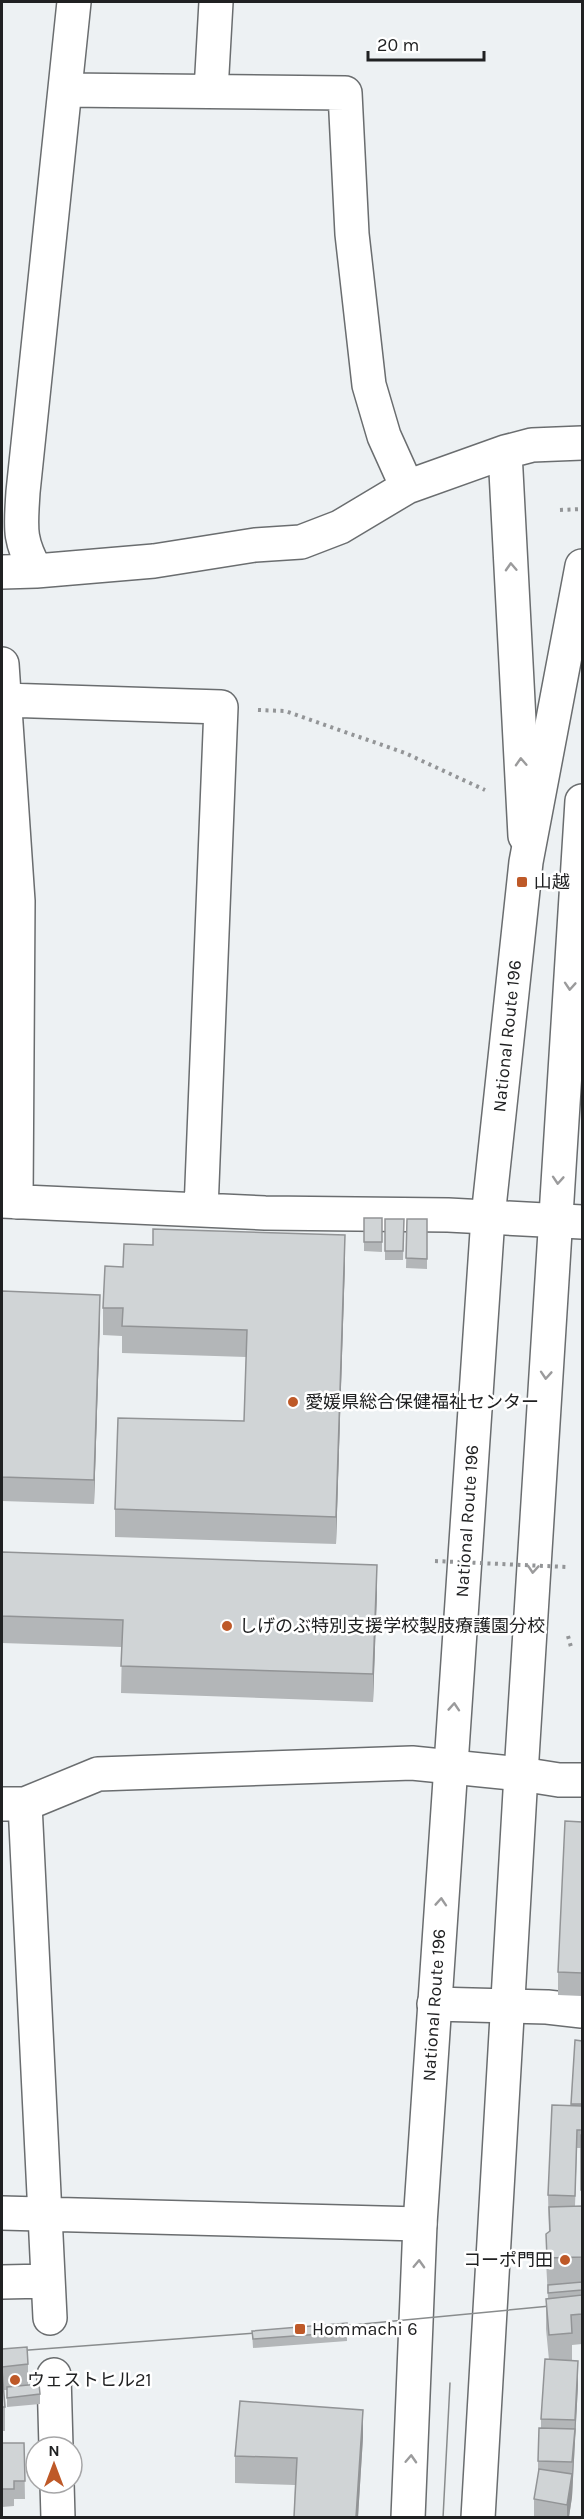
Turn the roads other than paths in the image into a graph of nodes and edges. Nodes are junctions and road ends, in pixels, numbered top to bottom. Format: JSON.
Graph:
{"nodes":[{"id":1,"x":74,"y":2,"type":"edge"},
{"id":2,"x":216,"y":2,"type":"edge"},
{"id":3,"x":65,"y":90,"type":"junction"},
{"id":4,"x":211,"y":92,"type":"junction"},
{"id":5,"x":582,"y":442,"type":"edge"},
{"id":6,"x":505,"y":452,"type":"junction"},
{"id":7,"x":407,"y":487,"type":"junction"},
{"id":8,"x":582,"y":566,"type":"edge"},
{"id":9,"x":36,"y":571,"type":"junction"},
{"id":10,"x":2,"y":572,"type":"edge"},
{"id":11,"x":2,"y":664,"type":"edge"},
{"id":12,"x":4,"y":700,"type":"junction"},
{"id":13,"x":582,"y":801,"type":"edge"},
{"id":14,"x":526,"y":862,"type":"junction"},
{"id":15,"x":580,"y":864,"type":"edge"},
{"id":16,"x":9,"y":1202,"type":"edge"},
{"id":17,"x":201,"y":1210,"type":"junction"},
{"id":18,"x":488,"y":1217,"type":"junction"},
{"id":19,"x":569,"y":1221,"type":"edge"},
{"id":20,"x":450,"y":1767,"type":"junction"},
{"id":21,"x":520,"y":1774,"type":"junction"},
{"id":22,"x":582,"y":1780,"type":"edge"},
{"id":23,"x":13,"y":1804,"type":"edge"},
{"id":24,"x":434,"y":2004,"type":"junction"},
{"id":25,"x":508,"y":2006,"type":"junction"},
{"id":26,"x":582,"y":2011,"type":"edge"},
{"id":27,"x":2,"y":2213,"type":"edge"},
{"id":28,"x":44,"y":2214,"type":"junction"},
{"id":29,"x":420,"y":2224,"type":"junction"},
{"id":30,"x":48,"y":2281,"type":"junction"},
{"id":31,"x":2,"y":2282,"type":"edge"},
{"id":32,"x":50,"y":2318,"type":"dead end"},
{"id":33,"x":54,"y":2375,"type":"dead end"},
{"id":34,"x":56,"y":2435,"type":"edge"},
{"id":35,"x":57,"y":2495,"type":"edge"},
{"id":36,"x":58,"y":2517,"type":"edge"},
{"id":37,"x":408,"y":2517,"type":"edge"},
{"id":38,"x":478,"y":2517,"type":"edge"}],
"edges":[{"from":1,"to":3,"type":"main road"},
{"from":2,"to":4,"type":"main road"},
{"from":3,"to":4,"type":"main road"},
{"from":3,"to":9,"type":"main road"},
{"from":4,"to":7,"type":"main road"},
{"from":5,"to":6,"type":"main road"},
{"from":6,"to":7,"type":"main road"},
{"from":14,"to":6,"type":"main road","one_way":true},
{"from":7,"to":9,"type":"main road"},
{"from":8,"to":14,"type":"main road","name":"National Route 196"},
{"from":9,"to":10,"type":"main road"},
{"from":11,"to":12,"type":"main road"},
{"from":12,"to":16,"type":"main road"},
{"from":12,"to":17,"type":"main road"},
{"from":13,"to":15,"type":"main road"},
{"from":14,"to":18,"type":"main road","name":"National Route 196"},
{"from":15,"to":19,"type":"main road","one_way":true},
{"from":16,"to":17,"type":"main road"},
{"from":17,"to":18,"type":"main road"},
{"from":18,"to":19,"type":"main road"},
{"from":20,"to":18,"type":"main road","name":"National Route 196","one_way":true},
{"from":19,"to":21,"type":"main road","one_way":true},
{"from":20,"to":21,"type":"main road"},
{"from":20,"to":23,"type":"main road"},
{"from":24,"to":20,"type":"main road","name":"National Route 196","one_way":true},
{"from":21,"to":22,"type":"main road"},
{"from":21,"to":25,"type":"main road"},
{"from":23,"to":28,"type":"main road"},
{"from":24,"to":25,"type":"main road"},
{"from":24,"to":29,"type":"main road","name":"National Route 196"},
{"from":25,"to":26,"type":"main road"},
{"from":25,"to":38,"type":"main road"},
{"from":27,"to":28,"type":"main road"},
{"from":28,"to":29,"type":"main road"},
{"from":28,"to":30,"type":"main road"},
{"from":37,"to":29,"type":"main road","name":"National Route 196","one_way":true},
{"from":30,"to":31,"type":"main road"},
{"from":30,"to":32,"type":"main road"},
{"from":33,"to":34,"type":"main road"},
{"from":35,"to":36,"type":"main road"}]}
